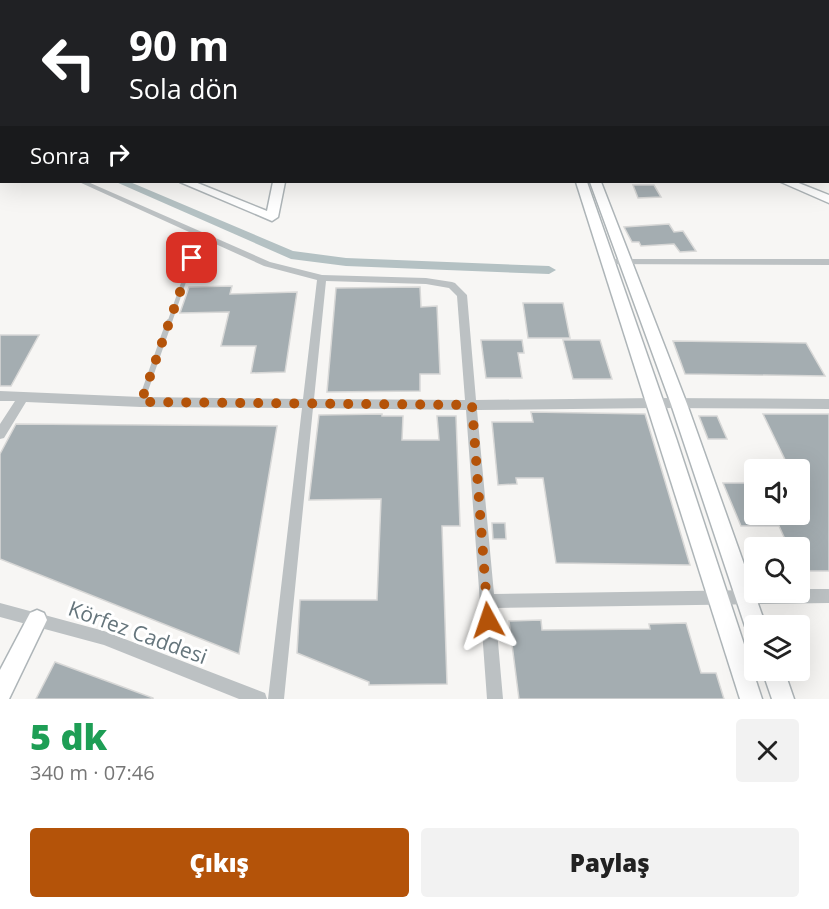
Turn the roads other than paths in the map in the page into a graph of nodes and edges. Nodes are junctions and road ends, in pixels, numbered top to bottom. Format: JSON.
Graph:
{"nodes":[{"id":1,"x":85,"y":183,"type":"edge"},
{"id":2,"x":188,"y":183,"type":"edge"},
{"id":3,"x":279,"y":183,"type":"edge"},
{"id":4,"x":581,"y":183,"type":"edge"},
{"id":5,"x":595,"y":183,"type":"edge"},
{"id":6,"x":790,"y":183,"type":"edge"},
{"id":7,"x":829,"y":199,"type":"edge"},
{"id":8,"x":192,"y":258,"type":"dead end"},
{"id":9,"x":624,"y":261,"type":"junction"},
{"id":10,"x":606,"y":262,"type":"junction"},
{"id":11,"x":829,"y":262,"type":"edge"},
{"id":12,"x":322,"y":278,"type":"junction"},
{"id":13,"x":0,"y":396,"type":"edge"},
{"id":14,"x":24,"y":396,"type":"junction"},
{"id":15,"x":141,"y":402,"type":"junction"},
{"id":16,"x":656,"y":403,"type":"junction"},
{"id":17,"x":308,"y":404,"type":"junction"},
{"id":18,"x":679,"y":404,"type":"junction"},
{"id":19,"x":829,"y":404,"type":"edge"},
{"id":20,"x":472,"y":405,"type":"junction"},
{"id":21,"x":0,"y":434,"type":"edge"},
{"id":22,"x":744,"y":591,"type":"edge"},
{"id":23,"x":810,"y":596,"type":"edge"},
{"id":24,"x":829,"y":596,"type":"edge"},
{"id":25,"x":719,"y":597,"type":"junction"},
{"id":26,"x":744,"y":597,"type":"edge"},
{"id":27,"x":487,"y":601,"type":"junction"},
{"id":28,"x":0,"y":610,"type":"edge"},
{"id":29,"x":37,"y":620,"type":"junction"},
{"id":30,"x":776,"y":681,"type":"edge"},
{"id":31,"x":0,"y":693,"type":"edge"},
{"id":32,"x":259,"y":699,"type":"edge"},
{"id":33,"x":276,"y":699,"type":"edge"},
{"id":34,"x":495,"y":699,"type":"edge"},
{"id":35,"x":751,"y":699,"type":"edge"},
{"id":36,"x":783,"y":699,"type":"edge"}],
"edges":[{"from":1,"to":12,"type":"street"},
{"from":2,"to":3,"type":"street"},
{"from":4,"to":10,"type":"street"},
{"from":5,"to":9,"type":"street"},
{"from":6,"to":7,"type":"street"},
{"from":8,"to":15,"type":"lane"},
{"from":9,"to":10,"type":"street"},
{"from":9,"to":11,"type":"street"},
{"from":9,"to":18,"type":"street"},
{"from":10,"to":16,"type":"street"},
{"from":12,"to":17,"type":"street"},
{"from":12,"to":20,"type":"street"},
{"from":13,"to":14,"type":"street"},
{"from":14,"to":15,"type":"street"},
{"from":14,"to":21,"type":"street"},
{"from":15,"to":17,"type":"street"},
{"from":16,"to":18,"type":"street"},
{"from":16,"to":20,"type":"street"},
{"from":16,"to":25,"type":"street"},
{"from":17,"to":20,"type":"street"},
{"from":17,"to":33,"type":"street"},
{"from":18,"to":19,"type":"street"},
{"from":18,"to":22,"type":"street"},
{"from":20,"to":27,"type":"street"},
{"from":23,"to":24,"type":"street"},
{"from":25,"to":26,"type":"street"},
{"from":25,"to":27,"type":"street"},
{"from":25,"to":35,"type":"street"},
{"from":27,"to":34,"type":"street"},
{"from":28,"to":29,"type":"street","name":"Körfez Caddesi"},
{"from":29,"to":31,"type":"street"},
{"from":29,"to":32,"type":"street","name":"Körfez Caddesi"},
{"from":30,"to":36,"type":"street"}]}
